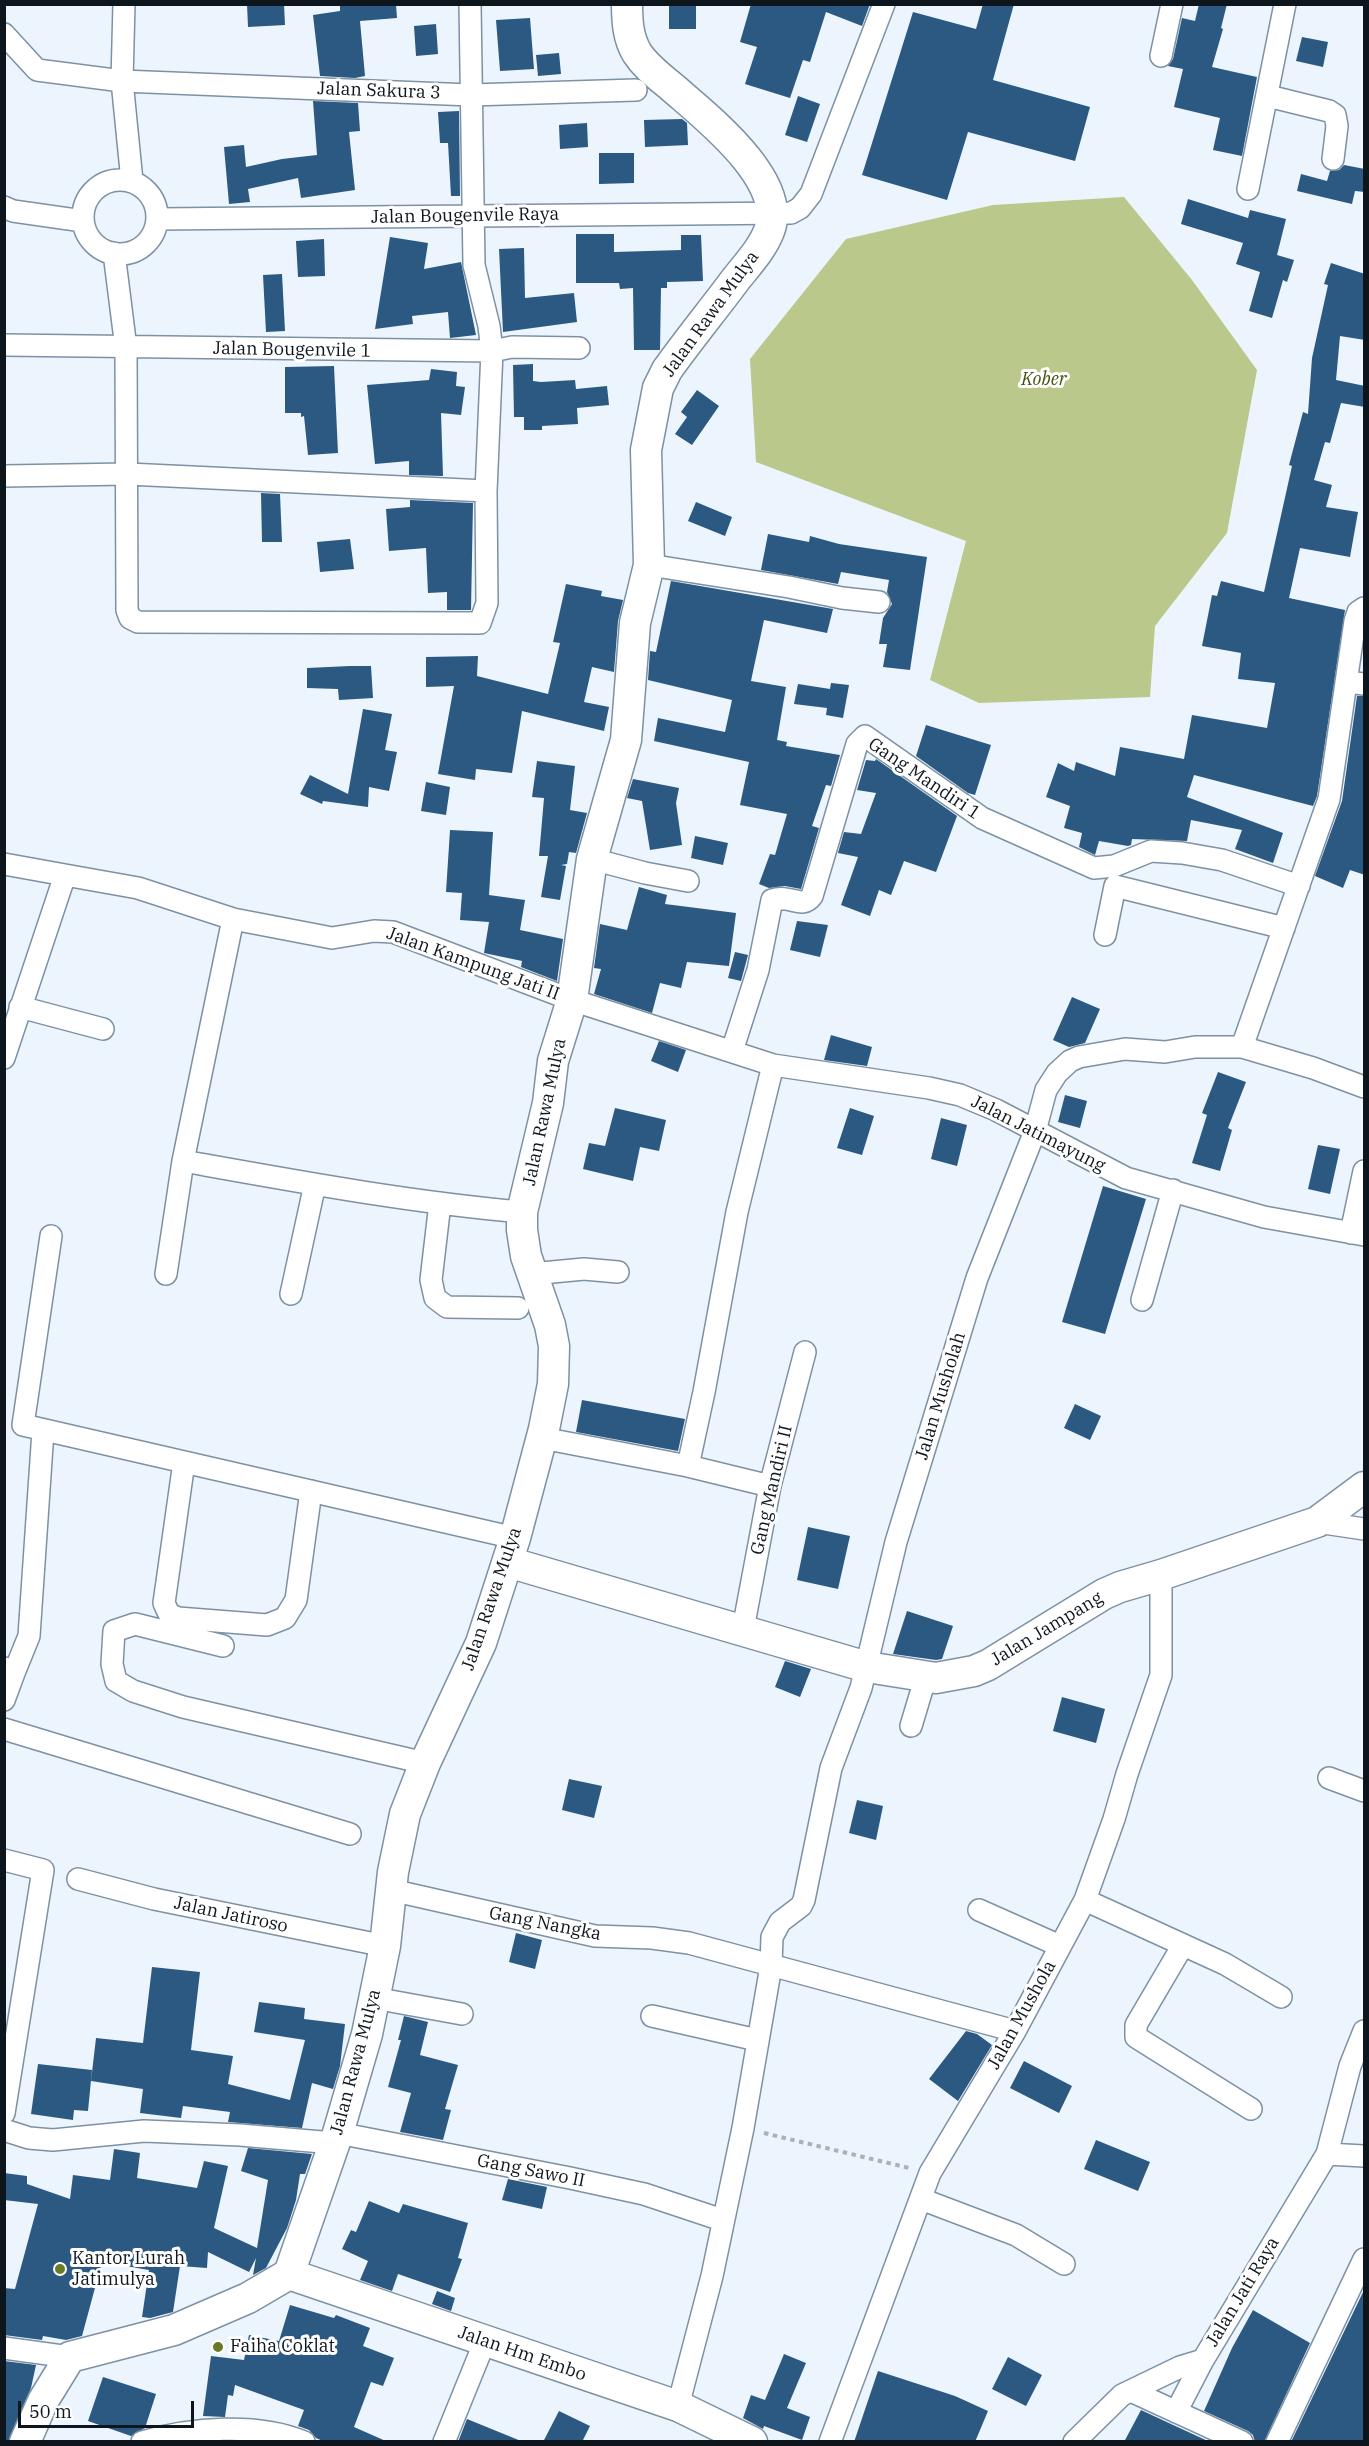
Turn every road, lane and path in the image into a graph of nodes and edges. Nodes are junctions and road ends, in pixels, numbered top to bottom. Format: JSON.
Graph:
{"nodes":[{"id":1,"x":124,"y":4,"type":"edge"},
{"id":2,"x":470,"y":4,"type":"edge"},
{"id":3,"x":627,"y":4,"type":"edge"},
{"id":4,"x":884,"y":4,"type":"edge"},
{"id":5,"x":1172,"y":4,"type":"edge"},
{"id":6,"x":1285,"y":4,"type":"edge"},
{"id":7,"x":4,"y":34,"type":"edge"},
{"id":8,"x":1161,"y":57,"type":"dead end"},
{"id":9,"x":122,"y":81,"type":"junction"},
{"id":10,"x":636,"y":90,"type":"dead end"},
{"id":11,"x":471,"y":95,"type":"junction"},
{"id":12,"x":1268,"y":96,"type":"junction"},
{"id":13,"x":1332,"y":159,"type":"dead end"},
{"id":14,"x":132,"y":181,"type":"junction"},
{"id":15,"x":1248,"y":189,"type":"dead end"},
{"id":16,"x":4,"y":207,"type":"edge"},
{"id":17,"x":772,"y":214,"type":"junction"},
{"id":18,"x":472,"y":216,"type":"junction"},
{"id":19,"x":158,"y":219,"type":"junction"},
{"id":20,"x":82,"y":221,"type":"junction"},
{"id":21,"x":114,"y":254,"type":"junction"},
{"id":22,"x":4,"y":345,"type":"edge"},
{"id":23,"x":126,"y":348,"type":"junction"},
{"id":24,"x":579,"y":348,"type":"dead end"},
{"id":25,"x":492,"y":351,"type":"junction"},
{"id":26,"x":128,"y":474,"type":"junction"},
{"id":27,"x":4,"y":476,"type":"edge"},
{"id":28,"x":486,"y":491,"type":"junction"},
{"id":29,"x":649,"y":565,"type":"junction"},
{"id":30,"x":879,"y":602,"type":"dead end"},
{"id":31,"x":1365,"y":608,"type":"edge"},
{"id":32,"x":1355,"y":683,"type":"edge"},
{"id":33,"x":592,"y":859,"type":"junction"},
{"id":34,"x":4,"y":864,"type":"edge"},
{"id":35,"x":65,"y":875,"type":"junction"},
{"id":36,"x":688,"y":881,"type":"dead end"},
{"id":37,"x":1299,"y":886,"type":"junction"},
{"id":38,"x":233,"y":919,"type":"junction"},
{"id":39,"x":1284,"y":928,"type":"junction"},
{"id":40,"x":1105,"y":935,"type":"dead end"},
{"id":41,"x":572,"y":1000,"type":"junction"},
{"id":42,"x":20,"y":1007,"type":"junction"},
{"id":43,"x":103,"y":1029,"type":"dead end"},
{"id":44,"x":1242,"y":1047,"type":"junction"},
{"id":45,"x":732,"y":1051,"type":"junction"},
{"id":46,"x":4,"y":1058,"type":"edge"},
{"id":47,"x":773,"y":1065,"type":"junction"},
{"id":48,"x":1365,"y":1087,"type":"edge"},
{"id":49,"x":1035,"y":1131,"type":"junction"},
{"id":50,"x":183,"y":1161,"type":"junction"},
{"id":51,"x":1365,"y":1171,"type":"edge"},
{"id":52,"x":315,"y":1184,"type":"junction"},
{"id":53,"x":1173,"y":1190,"type":"junction"},
{"id":54,"x":440,"y":1203,"type":"junction"},
{"id":55,"x":522,"y":1212,"type":"junction"},
{"id":56,"x":1358,"y":1234,"type":"edge"},
{"id":57,"x":51,"y":1236,"type":"dead end"},
{"id":58,"x":618,"y":1272,"type":"dead end"},
{"id":59,"x":166,"y":1274,"type":"dead end"},
{"id":60,"x":531,"y":1274,"type":"junction"},
{"id":61,"x":291,"y":1294,"type":"dead end"},
{"id":62,"x":1142,"y":1300,"type":"dead end"},
{"id":63,"x":518,"y":1308,"type":"dead end"},
{"id":64,"x":805,"y":1352,"type":"dead end"},
{"id":65,"x":14,"y":1424,"type":"edge"},
{"id":66,"x":43,"y":1431,"type":"junction"},
{"id":67,"x":542,"y":1438,"type":"junction"},
{"id":68,"x":184,"y":1462,"type":"junction"},
{"id":69,"x":688,"y":1466,"type":"junction"},
{"id":70,"x":770,"y":1486,"type":"junction"},
{"id":71,"x":1365,"y":1487,"type":"edge"},
{"id":72,"x":311,"y":1491,"type":"junction"},
{"id":73,"x":1317,"y":1522,"type":"junction"},
{"id":74,"x":1365,"y":1529,"type":"edge"},
{"id":75,"x":512,"y":1550,"type":"junction"},
{"id":76,"x":1161,"y":1575,"type":"junction"},
{"id":77,"x":743,"y":1629,"type":"junction"},
{"id":78,"x":223,"y":1646,"type":"dead end"},
{"id":79,"x":867,"y":1666,"type":"junction"},
{"id":80,"x":9,"y":1670,"type":"edge"},
{"id":81,"x":926,"y":1676,"type":"junction"},
{"id":82,"x":4,"y":1700,"type":"edge"},
{"id":83,"x":910,"y":1725,"type":"dead end"},
{"id":84,"x":4,"y":1729,"type":"edge"},
{"id":85,"x":425,"y":1763,"type":"junction"},
{"id":86,"x":1329,"y":1778,"type":"dead end"},
{"id":87,"x":1365,"y":1791,"type":"edge"},
{"id":88,"x":350,"y":1834,"type":"dead end"},
{"id":89,"x":4,"y":1860,"type":"edge"},
{"id":90,"x":78,"y":1880,"type":"dead end"},
{"id":91,"x":391,"y":1890,"type":"junction"},
{"id":92,"x":1085,"y":1900,"type":"junction"},
{"id":93,"x":979,"y":1910,"type":"dead end"},
{"id":94,"x":1183,"y":1945,"type":"junction"},
{"id":95,"x":385,"y":1946,"type":"junction"},
{"id":96,"x":1060,"y":1946,"type":"junction"},
{"id":97,"x":771,"y":1966,"type":"junction"},
{"id":98,"x":1281,"y":1997,"type":"dead end"},
{"id":99,"x":374,"y":1998,"type":"junction"},
{"id":100,"x":462,"y":2014,"type":"dead end"},
{"id":101,"x":652,"y":2016,"type":"dead end"},
{"id":102,"x":1015,"y":2031,"type":"junction"},
{"id":103,"x":1365,"y":2031,"type":"edge"},
{"id":104,"x":757,"y":2040,"type":"junction"},
{"id":105,"x":1357,"y":2066,"type":"edge"},
{"id":106,"x":1251,"y":2109,"type":"dead end"},
{"id":107,"x":4,"y":2113,"type":"edge"},
{"id":108,"x":743,"y":2128,"type":"junction"},
{"id":109,"x":4,"y":2130,"type":"edge"},
{"id":110,"x":336,"y":2138,"type":"junction"},
{"id":111,"x":1327,"y":2154,"type":"junction"},
{"id":112,"x":1365,"y":2156,"type":"edge"},
{"id":113,"x":930,"y":2173,"type":"junction"},
{"id":114,"x":921,"y":2199,"type":"junction"},
{"id":115,"x":722,"y":2220,"type":"junction"},
{"id":116,"x":1365,"y":2259,"type":"edge"},
{"id":117,"x":1064,"y":2264,"type":"dead end"},
{"id":118,"x":289,"y":2274,"type":"junction"},
{"id":119,"x":485,"y":2341,"type":"junction"},
{"id":120,"x":4,"y":2348,"type":"edge"},
{"id":121,"x":70,"y":2356,"type":"junction"},
{"id":122,"x":1203,"y":2360,"type":"junction"},
{"id":123,"x":1131,"y":2391,"type":"junction"},
{"id":124,"x":678,"y":2406,"type":"junction"},
{"id":125,"x":1176,"y":2412,"type":"junction"},
{"id":126,"x":25,"y":2442,"type":"edge"},
{"id":127,"x":142,"y":2442,"type":"edge"},
{"id":128,"x":304,"y":2442,"type":"edge"},
{"id":129,"x":444,"y":2442,"type":"edge"},
{"id":130,"x":752,"y":2442,"type":"edge"},
{"id":131,"x":830,"y":2442,"type":"edge"},
{"id":132,"x":1074,"y":2442,"type":"edge"},
{"id":133,"x":1242,"y":2442,"type":"edge"},
{"id":134,"x":1277,"y":2442,"type":"edge"}],
"edges":[{"from":1,"to":9,"type":"street"},
{"from":2,"to":11,"type":"street"},
{"from":3,"to":17,"type":"main road"},
{"from":4,"to":17,"type":"street","name":"Jalan Bougenvile Raya"},
{"from":5,"to":8,"type":"street"},
{"from":6,"to":12,"type":"street"},
{"from":7,"to":9,"type":"street","name":"Jalan Sakura 3"},
{"from":9,"to":11,"type":"street","name":"Jalan Sakura 3"},
{"from":9,"to":14,"type":"street"},
{"from":10,"to":11,"type":"street","name":"Jalan Sakura 3"},
{"from":11,"to":18,"type":"street"},
{"from":12,"to":13,"type":"street"},
{"from":12,"to":15,"type":"street"},
{"from":14,"to":19,"type":"street"},
{"from":14,"to":20,"type":"street"},
{"from":16,"to":20,"type":"street"},
{"from":17,"to":18,"type":"street","name":"Jalan Bougenvile Raya"},
{"from":17,"to":29,"type":"main road","name":"Jalan Rawa Mulya"},
{"from":18,"to":19,"type":"street","name":"Jalan Bougenvile Raya"},
{"from":18,"to":25,"type":"street"},
{"from":19,"to":21,"type":"street"},
{"from":20,"to":21,"type":"street"},
{"from":21,"to":23,"type":"street"},
{"from":22,"to":23,"type":"street","name":"Jalan Bougenvile 1"},
{"from":23,"to":25,"type":"street","name":"Jalan Bougenvile 1"},
{"from":23,"to":26,"type":"street"},
{"from":24,"to":25,"type":"street","name":"Jalan Bougenvile 1"},
{"from":25,"to":28,"type":"street"},
{"from":26,"to":27,"type":"street"},
{"from":26,"to":28,"type":"street"},
{"from":26,"to":28,"type":"street"},
{"from":29,"to":30,"type":"street"},
{"from":29,"to":33,"type":"main road","name":"Jalan Rawa Mulya"},
{"from":31,"to":32,"type":"street"},
{"from":32,"to":37,"type":"street"},
{"from":33,"to":36,"type":"street"},
{"from":33,"to":41,"type":"main road","name":"Jalan Rawa Mulya"},
{"from":34,"to":35,"type":"street","name":"Jalan Kampung Jati II"},
{"from":35,"to":38,"type":"street","name":"Jalan Kampung Jati II"},
{"from":35,"to":42,"type":"street"},
{"from":37,"to":39,"type":"street"},
{"from":37,"to":45,"type":"street","name":"Gang Mandiri 1"},
{"from":38,"to":41,"type":"street","name":"Jalan Kampung Jati II"},
{"from":38,"to":50,"type":"street"},
{"from":39,"to":40,"type":"street"},
{"from":39,"to":44,"type":"street"},
{"from":41,"to":45,"type":"street","name":"Jalan Jatimayung"},
{"from":41,"to":55,"type":"main road","name":"Jalan Rawa Mulya"},
{"from":42,"to":43,"type":"street"},
{"from":42,"to":46,"type":"street"},
{"from":44,"to":48,"type":"street","name":"Jalan Musholah"},
{"from":44,"to":49,"type":"street","name":"Jalan Musholah"},
{"from":45,"to":47,"type":"street","name":"Jalan Jatimayung"},
{"from":47,"to":49,"type":"street","name":"Jalan Jatimayung"},
{"from":47,"to":69,"type":"street"},
{"from":49,"to":53,"type":"street","name":"Jalan Jatimayung"},
{"from":49,"to":79,"type":"street","name":"Jalan Musholah"},
{"from":50,"to":52,"type":"street"},
{"from":50,"to":59,"type":"street"},
{"from":51,"to":56,"type":"street"},
{"from":52,"to":54,"type":"street"},
{"from":52,"to":61,"type":"street"},
{"from":53,"to":56,"type":"street","name":"Jalan Jatimayung"},
{"from":53,"to":62,"type":"street"},
{"from":54,"to":55,"type":"street"},
{"from":54,"to":63,"type":"street"},
{"from":55,"to":60,"type":"main road","name":"Jalan Rawa Mulya"},
{"from":57,"to":65,"type":"street"},
{"from":58,"to":60,"type":"street"},
{"from":60,"to":67,"type":"main road","name":"Jalan Rawa Mulya"},
{"from":64,"to":70,"type":"street","name":"Gang Mandiri II"},
{"from":65,"to":66,"type":"street"},
{"from":66,"to":68,"type":"street"},
{"from":66,"to":80,"type":"street"},
{"from":67,"to":69,"type":"street"},
{"from":67,"to":75,"type":"main road","name":"Jalan Rawa Mulya"},
{"from":68,"to":72,"type":"street"},
{"from":68,"to":72,"type":"street"},
{"from":69,"to":70,"type":"street"},
{"from":70,"to":77,"type":"street","name":"Gang Mandiri II"},
{"from":71,"to":73,"type":"main road","name":"Jalan Jampang"},
{"from":72,"to":75,"type":"street"},
{"from":73,"to":74,"type":"street"},
{"from":73,"to":76,"type":"main road","name":"Jalan Jampang"},
{"from":75,"to":77,"type":"main road","name":"Jalan Jampang"},
{"from":75,"to":85,"type":"main road","name":"Jalan Rawa Mulya"},
{"from":76,"to":81,"type":"main road","name":"Jalan Jampang"},
{"from":76,"to":92,"type":"street","name":"Jalan Mushola"},
{"from":77,"to":79,"type":"main road","name":"Jalan Jampang"},
{"from":78,"to":85,"type":"street"},
{"from":79,"to":81,"type":"main road","name":"Jalan Jampang"},
{"from":79,"to":97,"type":"street","name":"Jalan Musholah"},
{"from":80,"to":82,"type":"street"},
{"from":81,"to":83,"type":"street"},
{"from":84,"to":88,"type":"street"},
{"from":85,"to":91,"type":"main road","name":"Jalan Rawa Mulya"},
{"from":86,"to":87,"type":"street"},
{"from":89,"to":107,"type":"street"},
{"from":90,"to":95,"type":"street","name":"Jalan Jatiroso"},
{"from":91,"to":95,"type":"main road","name":"Jalan Rawa Mulya"},
{"from":91,"to":97,"type":"street","name":"Gang Nangka"},
{"from":92,"to":94,"type":"street"},
{"from":92,"to":96,"type":"street","name":"Jalan Mushola"},
{"from":93,"to":96,"type":"street"},
{"from":94,"to":98,"type":"street"},
{"from":94,"to":106,"type":"street"},
{"from":95,"to":99,"type":"main road","name":"Jalan Rawa Mulya"},
{"from":96,"to":102,"type":"street","name":"Jalan Mushola"},
{"from":97,"to":102,"type":"street","name":"Gang Nangka"},
{"from":97,"to":104,"type":"street","name":"Jalan Musholah"},
{"from":99,"to":100,"type":"street"},
{"from":99,"to":110,"type":"main road","name":"Jalan Rawa Mulya"},
{"from":101,"to":104,"type":"street"},
{"from":102,"to":113,"type":"street","name":"Jalan Mushola"},
{"from":103,"to":105,"type":"street","name":"Jalan Jati Raya"},
{"from":104,"to":108,"type":"street","name":"Jalan Musholah"},
{"from":105,"to":111,"type":"street","name":"Jalan Jati Raya"},
{"from":108,"to":113,"type":"path"},
{"from":108,"to":115,"type":"street","name":"Jalan Musholah"},
{"from":109,"to":110,"type":"street","name":"Gang Sawo II"},
{"from":110,"to":115,"type":"street","name":"Gang Sawo II"},
{"from":110,"to":118,"type":"main road","name":"Jalan Rawa Mulya"},
{"from":111,"to":112,"type":"street"},
{"from":111,"to":122,"type":"street","name":"Jalan Jati Raya"},
{"from":113,"to":114,"type":"street","name":"Jalan Mushola"},
{"from":114,"to":117,"type":"street"},
{"from":114,"to":131,"type":"street","name":"Jalan Mushola"},
{"from":115,"to":124,"type":"street","name":"Jalan Musholah"},
{"from":116,"to":134,"type":"street"},
{"from":118,"to":119,"type":"main road","name":"Jalan Hm Embo"},
{"from":118,"to":121,"type":"main road"},
{"from":119,"to":124,"type":"main road","name":"Jalan Hm Embo"},
{"from":119,"to":129,"type":"street"},
{"from":120,"to":121,"type":"street"},
{"from":121,"to":126,"type":"main road"},
{"from":122,"to":123,"type":"street","name":"Jalan Jati Raya"},
{"from":122,"to":125,"type":"street"},
{"from":123,"to":125,"type":"street"},
{"from":123,"to":132,"type":"street","name":"Jalan Jati Raya"},
{"from":124,"to":130,"type":"main road","name":"Jalan Hm Embo"},
{"from":125,"to":133,"type":"street"},
{"from":127,"to":128,"type":"street"}]}
